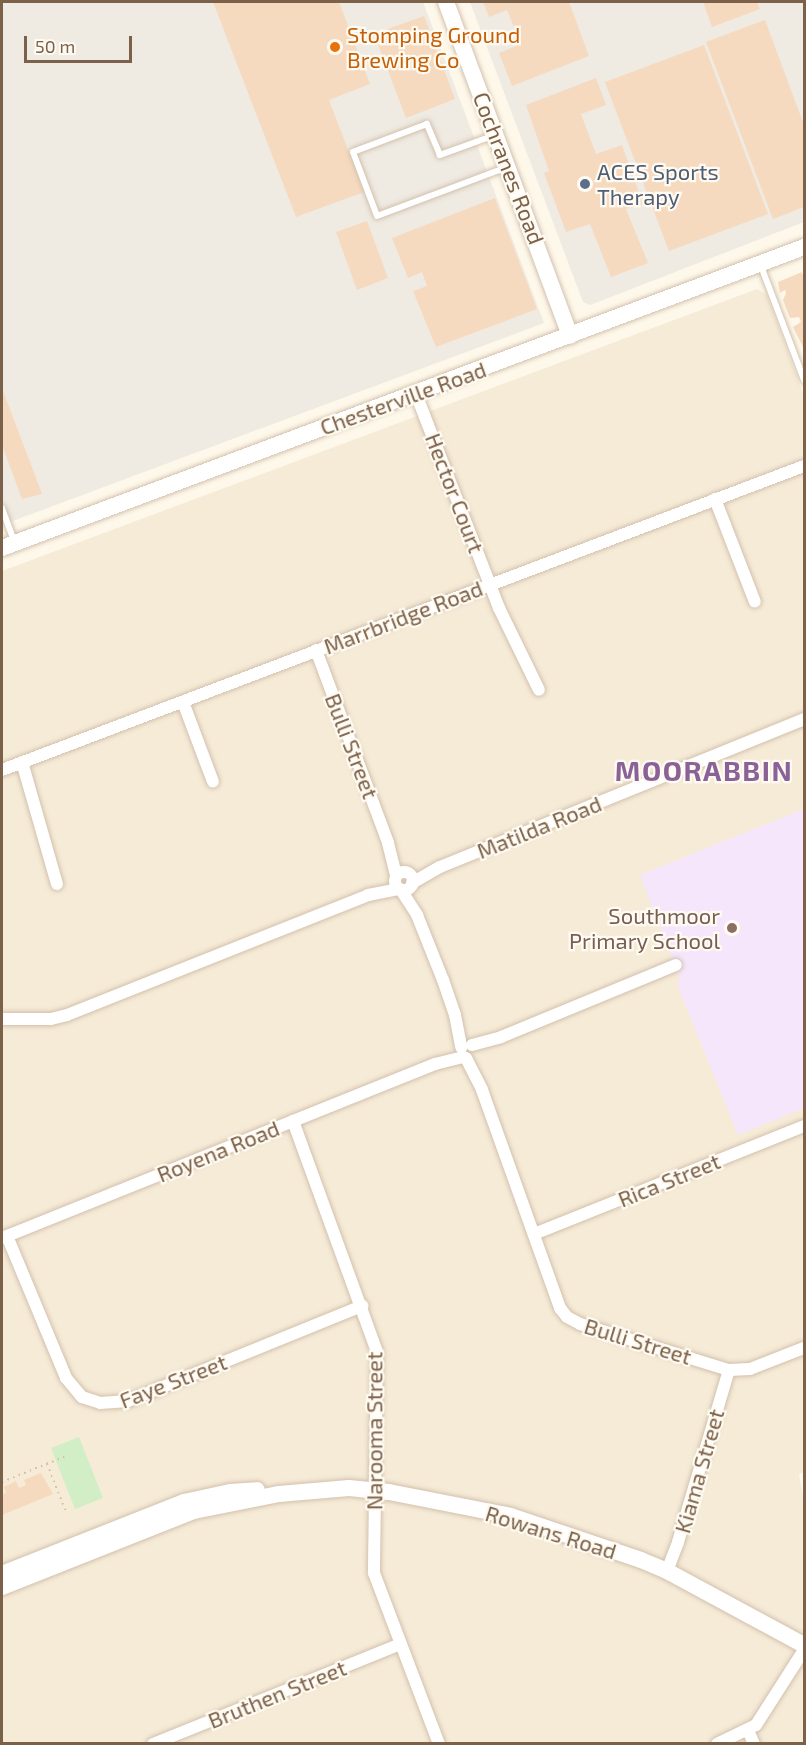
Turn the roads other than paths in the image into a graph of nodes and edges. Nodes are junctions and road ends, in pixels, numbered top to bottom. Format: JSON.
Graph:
{"nodes":[{"id":1,"x":446,"y":2,"type":"edge"},
{"id":2,"x":496,"y":134,"type":"junction"},
{"id":3,"x":509,"y":166,"type":"junction"},
{"id":4,"x":804,"y":247,"type":"edge"},
{"id":5,"x":760,"y":264,"type":"junction"},
{"id":6,"x":570,"y":336,"type":"junction"},
{"id":7,"x":804,"y":380,"type":"edge"},
{"id":8,"x":416,"y":393,"type":"junction"},
{"id":9,"x":804,"y":466,"type":"edge"},
{"id":10,"x":715,"y":499,"type":"junction"},
{"id":11,"x":2,"y":508,"type":"edge"},
{"id":12,"x":8,"y":545,"type":"edge"},
{"id":13,"x":490,"y":583,"type":"junction"},
{"id":14,"x":755,"y":602,"type":"dead end"},
{"id":15,"x":316,"y":650,"type":"junction"},
{"id":16,"x":539,"y":690,"type":"dead end"},
{"id":17,"x":183,"y":702,"type":"junction"},
{"id":18,"x":804,"y":719,"type":"edge"},
{"id":19,"x":22,"y":762,"type":"junction"},
{"id":20,"x":2,"y":770,"type":"edge"},
{"id":21,"x":213,"y":782,"type":"dead end"},
{"id":22,"x":404,"y":881,"type":"junction"},
{"id":23,"x":57,"y":884,"type":"dead end"},
{"id":24,"x":676,"y":965,"type":"dead end"},
{"id":25,"x":2,"y":1019,"type":"edge"},
{"id":26,"x":468,"y":1051,"type":"junction"},
{"id":27,"x":293,"y":1120,"type":"junction"},
{"id":28,"x":804,"y":1126,"type":"edge"},
{"id":29,"x":534,"y":1234,"type":"junction"},
{"id":30,"x":4,"y":1237,"type":"edge"},
{"id":31,"x":362,"y":1306,"type":"junction"},
{"id":32,"x":804,"y":1348,"type":"edge"},
{"id":33,"x":729,"y":1370,"type":"junction"},
{"id":34,"x":374,"y":1490,"type":"junction"},
{"id":35,"x":38,"y":1566,"type":"junction"},
{"id":36,"x":667,"y":1571,"type":"junction"},
{"id":37,"x":2,"y":1574,"type":"edge"},
{"id":38,"x":2,"y":1587,"type":"edge"},
{"id":39,"x":400,"y":1644,"type":"junction"},
{"id":40,"x":804,"y":1645,"type":"edge"},
{"id":41,"x":804,"y":1650,"type":"edge"},
{"id":42,"x":748,"y":1730,"type":"junction"},
{"id":43,"x":153,"y":1743,"type":"edge"},
{"id":44,"x":439,"y":1743,"type":"edge"},
{"id":45,"x":717,"y":1743,"type":"edge"},
{"id":46,"x":754,"y":1743,"type":"edge"}],
"edges":[{"from":1,"to":2,"type":"street","name":"Cochranes Road"},
{"from":2,"to":3,"type":"street","name":"Cochranes Road"},
{"from":2,"to":3,"type":"lane"},
{"from":3,"to":6,"type":"street","name":"Cochranes Road"},
{"from":4,"to":5,"type":"street","name":"Chesterville Road"},
{"from":5,"to":6,"type":"street","name":"Chesterville Road"},
{"from":5,"to":7,"type":"lane"},
{"from":6,"to":8,"type":"street","name":"Chesterville Road"},
{"from":8,"to":12,"type":"street","name":"Chesterville Road"},
{"from":8,"to":13,"type":"street","name":"Hector Court"},
{"from":9,"to":10,"type":"street","name":"Marrbridge Road"},
{"from":10,"to":13,"type":"street","name":"Marrbridge Road"},
{"from":10,"to":14,"type":"street"},
{"from":11,"to":12,"type":"lane"},
{"from":13,"to":15,"type":"street","name":"Marrbridge Road"},
{"from":13,"to":16,"type":"street","name":"Hector Court"},
{"from":15,"to":17,"type":"street","name":"Marrbridge Road"},
{"from":15,"to":22,"type":"street","name":"Bulli Street"},
{"from":17,"to":19,"type":"street","name":"Marrbridge Road"},
{"from":17,"to":21,"type":"street"},
{"from":18,"to":22,"type":"street","name":"Matilda Road"},
{"from":19,"to":20,"type":"street","name":"Marrbridge Road"},
{"from":19,"to":23,"type":"street"},
{"from":22,"to":25,"type":"street","name":"Matilda Road"},
{"from":22,"to":26,"type":"street","name":"Bulli Street"},
{"from":24,"to":26,"type":"street","name":"Royena Road"},
{"from":26,"to":27,"type":"street","name":"Royena Road"},
{"from":26,"to":29,"type":"street","name":"Bulli Street"},
{"from":27,"to":30,"type":"street","name":"Royena Road"},
{"from":27,"to":31,"type":"street","name":"Narooma Street"},
{"from":28,"to":29,"type":"street","name":"Rica Street"},
{"from":29,"to":33,"type":"street","name":"Bulli Street"},
{"from":30,"to":31,"type":"street","name":"Faye Street"},
{"from":31,"to":34,"type":"street","name":"Narooma Street"},
{"from":32,"to":33,"type":"street","name":"Bulli Street"},
{"from":33,"to":36,"type":"street","name":"Kiama Street"},
{"from":34,"to":35,"type":"street","name":"Rowans Road"},
{"from":34,"to":36,"type":"street","name":"Rowans Road"},
{"from":34,"to":39,"type":"street","name":"Narooma Street"},
{"from":35,"to":37,"type":"street","name":"Rowans Road"},
{"from":35,"to":38,"type":"street","name":"Rowans Road"},
{"from":36,"to":40,"type":"street","name":"Rowans Road"},
{"from":39,"to":43,"type":"street","name":"Bruthen Street"},
{"from":39,"to":44,"type":"street","name":"Narooma Street"},
{"from":41,"to":42,"type":"street"},
{"from":42,"to":45,"type":"street"},
{"from":42,"to":46,"type":"street"}]}
